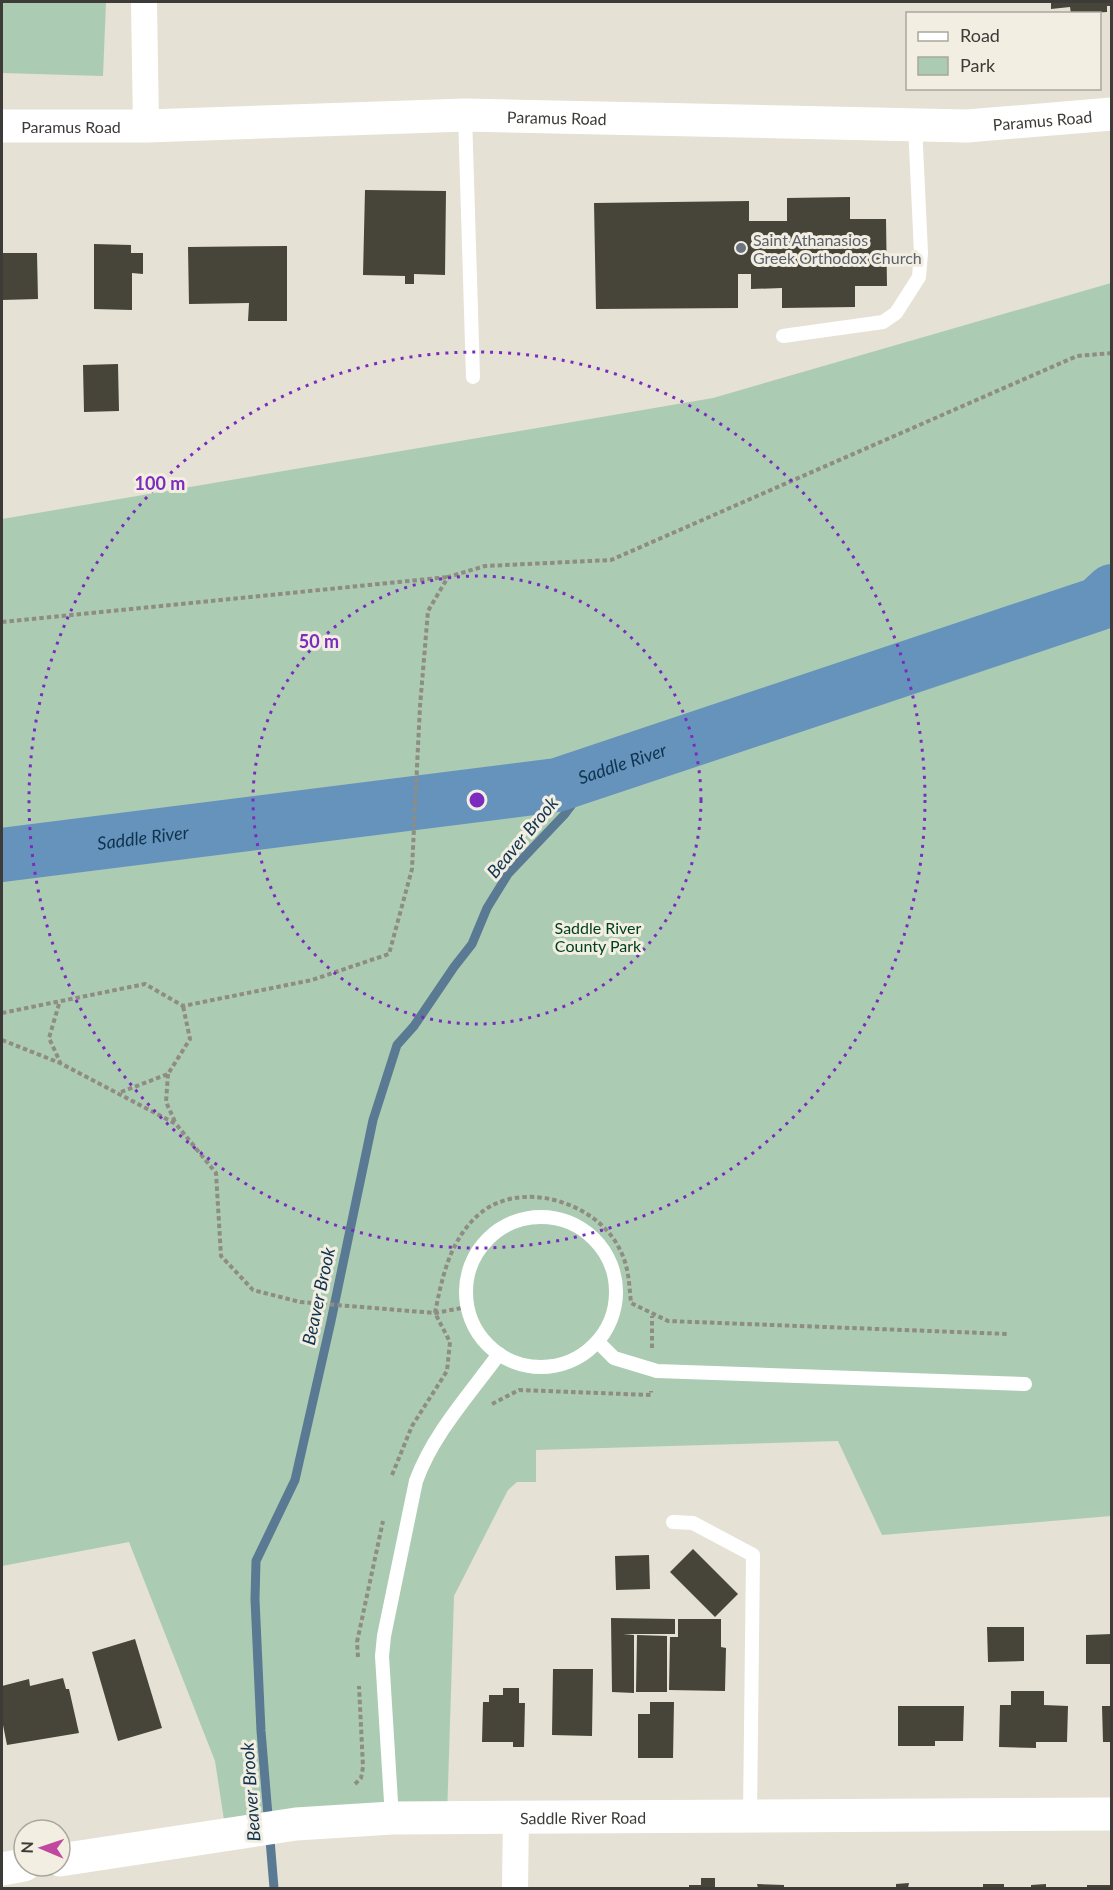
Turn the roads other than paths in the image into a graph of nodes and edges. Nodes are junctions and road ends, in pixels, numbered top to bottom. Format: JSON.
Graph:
{"nodes":[{"id":1,"x":144,"y":2,"type":"edge"},
{"id":2,"x":1112,"y":114,"type":"edge"},
{"id":3,"x":465,"y":115,"type":"junction"},
{"id":4,"x":915,"y":125,"type":"junction"},
{"id":5,"x":2,"y":126,"type":"edge"},
{"id":6,"x":146,"y":126,"type":"junction"},
{"id":7,"x":783,"y":336,"type":"dead end"},
{"id":8,"x":473,"y":377,"type":"dead end"},
{"id":9,"x":598,"y":1342,"type":"junction"},
{"id":10,"x":499,"y":1354,"type":"junction"},
{"id":11,"x":1025,"y":1384,"type":"dead end"},
{"id":12,"x":673,"y":1522,"type":"dead end"},
{"id":13,"x":1112,"y":1814,"type":"edge"},
{"id":14,"x":750,"y":1815,"type":"junction"},
{"id":15,"x":516,"y":1816,"type":"junction"},
{"id":16,"x":392,"y":1818,"type":"junction"},
{"id":17,"x":72,"y":1858,"type":"edge"},
{"id":18,"x":515,"y":1888,"type":"edge"}],
"edges":[{"from":1,"to":6,"type":"street"},
{"from":2,"to":4,"type":"main road","name":"Paramus Road"},
{"from":3,"to":4,"type":"main road","name":"Paramus Road"},
{"from":3,"to":6,"type":"main road","name":"Paramus Road"},
{"from":3,"to":8,"type":"lane"},
{"from":4,"to":7,"type":"lane"},
{"from":5,"to":6,"type":"main road","name":"Paramus Road"},
{"from":9,"to":10,"type":"lane"},
{"from":9,"to":10,"type":"lane"},
{"from":9,"to":11,"type":"lane"},
{"from":10,"to":16,"type":"lane"},
{"from":12,"to":14,"type":"lane"},
{"from":13,"to":14,"type":"main road","name":"Saddle River Road"},
{"from":14,"to":15,"type":"main road","name":"Saddle River Road"},
{"from":15,"to":16,"type":"main road","name":"Saddle River Road"},
{"from":15,"to":18,"type":"street"},
{"from":16,"to":17,"type":"main road","name":"Saddle River Road"}]}
